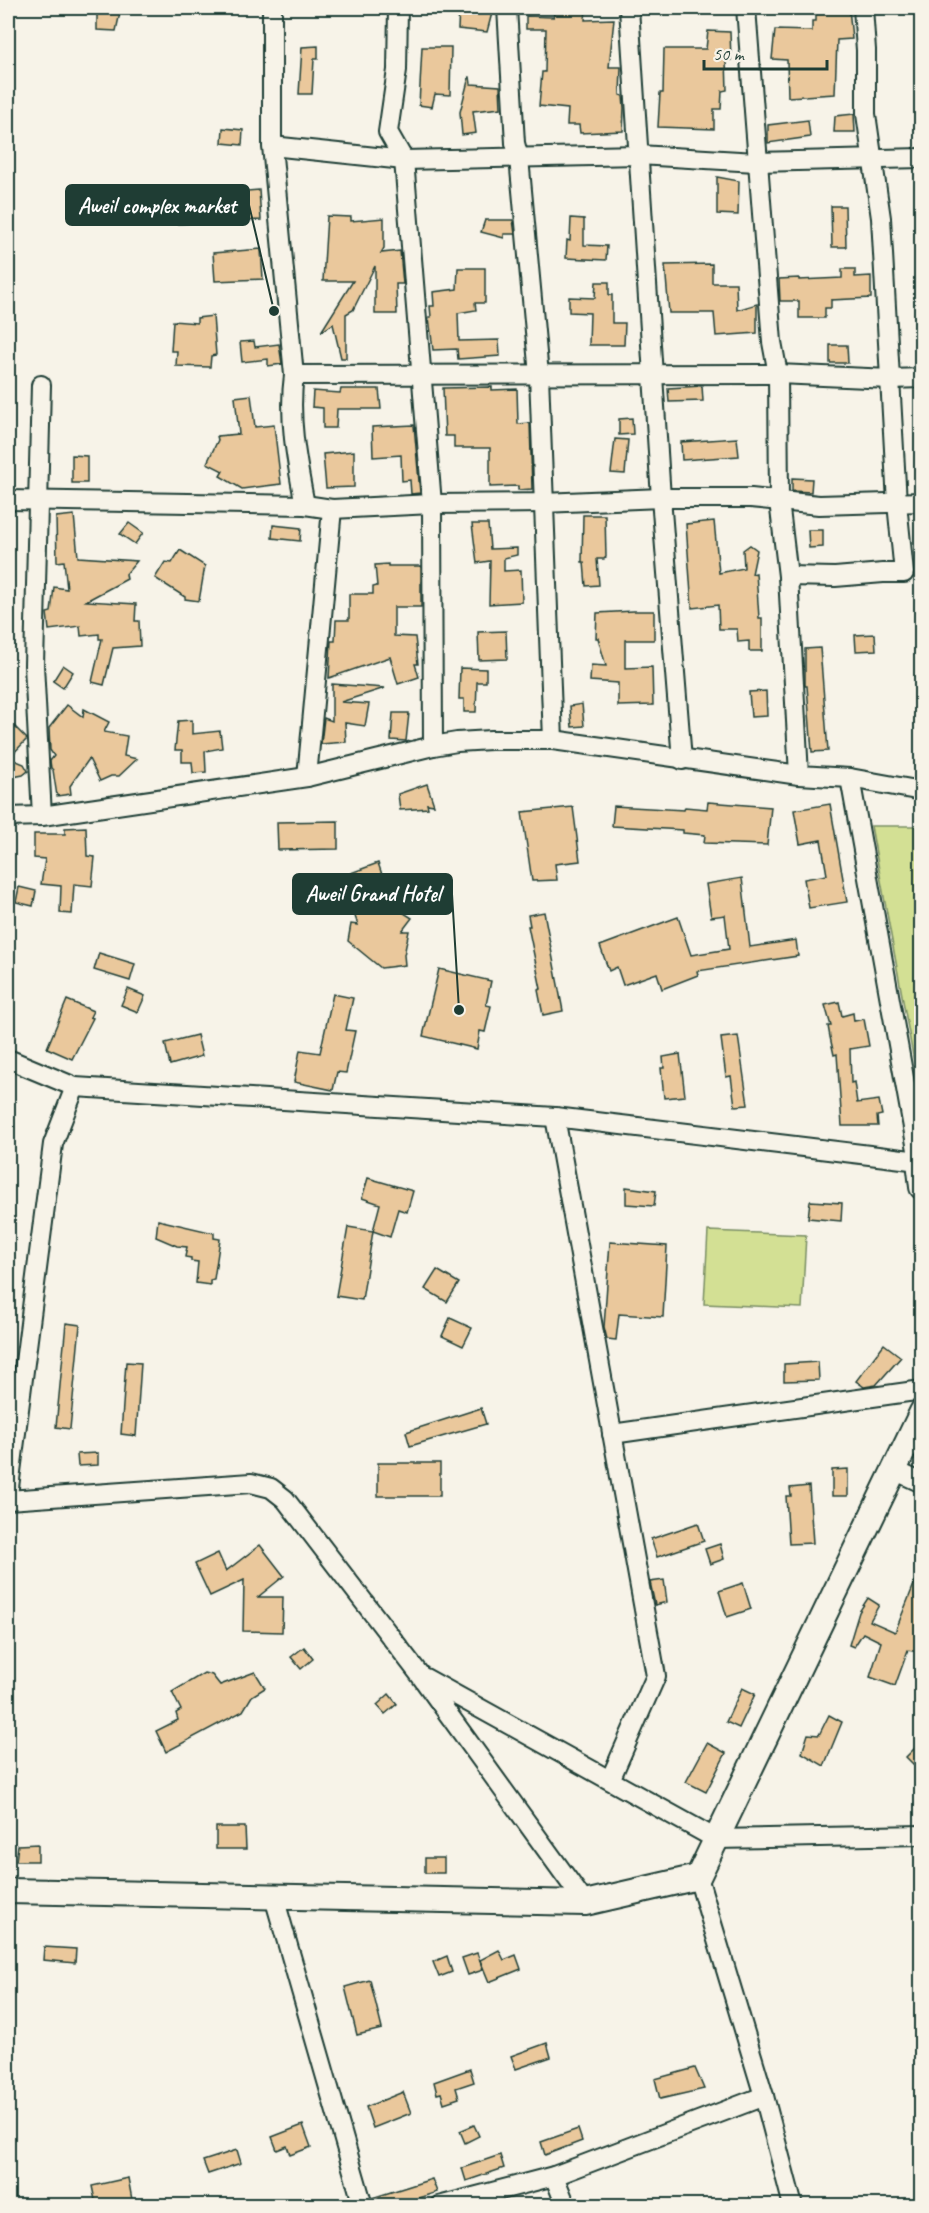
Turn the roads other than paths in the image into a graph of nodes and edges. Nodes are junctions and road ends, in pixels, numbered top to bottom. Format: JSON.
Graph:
{"nodes":[{"id":1,"x":272,"y":8,"type":"edge"},
{"id":2,"x":398,"y":8,"type":"edge"},
{"id":3,"x":507,"y":8,"type":"edge"},
{"id":4,"x":629,"y":8,"type":"edge"},
{"id":5,"x":746,"y":8,"type":"edge"},
{"id":6,"x":863,"y":8,"type":"edge"},
{"id":7,"x":272,"y":147,"type":"junction"},
{"id":8,"x":639,"y":155,"type":"junction"},
{"id":9,"x":519,"y":158,"type":"junction"},
{"id":10,"x":873,"y":158,"type":"junction"},
{"id":11,"x":921,"y":158,"type":"edge"},
{"id":12,"x":404,"y":160,"type":"junction"},
{"id":13,"x":756,"y":162,"type":"junction"},
{"id":14,"x":778,"y":374,"type":"junction"},
{"id":15,"x":294,"y":375,"type":"junction"},
{"id":16,"x":423,"y":375,"type":"junction"},
{"id":17,"x":539,"y":375,"type":"junction"},
{"id":18,"x":654,"y":375,"type":"junction"},
{"id":19,"x":921,"y":378,"type":"edge"},
{"id":20,"x":890,"y":379,"type":"junction"},
{"id":21,"x":41,"y":385,"type":"dead end"},
{"id":22,"x":661,"y":498,"type":"junction"},
{"id":23,"x":8,"y":501,"type":"edge"},
{"id":24,"x":39,"y":501,"type":"junction"},
{"id":25,"x":779,"y":501,"type":"junction"},
{"id":26,"x":921,"y":502,"type":"edge"},
{"id":27,"x":543,"y":503,"type":"junction"},
{"id":28,"x":897,"y":503,"type":"junction"},
{"id":29,"x":432,"y":504,"type":"junction"},
{"id":30,"x":305,"y":505,"type":"junction"},
{"id":31,"x":332,"y":509,"type":"junction"},
{"id":32,"x":788,"y":576,"type":"junction"},
{"id":33,"x":553,"y":740,"type":"junction"},
{"id":34,"x":433,"y":746,"type":"junction"},
{"id":35,"x":682,"y":760,"type":"junction"},
{"id":36,"x":799,"y":775,"type":"junction"},
{"id":37,"x":306,"y":777,"type":"junction"},
{"id":38,"x":850,"y":778,"type":"junction"},
{"id":39,"x":921,"y":791,"type":"edge"},
{"id":40,"x":42,"y":816,"type":"junction"},
{"id":41,"x":8,"y":817,"type":"edge"},
{"id":42,"x":8,"y":1059,"type":"edge"},
{"id":43,"x":75,"y":1087,"type":"junction"},
{"id":44,"x":555,"y":1117,"type":"junction"},
{"id":45,"x":920,"y":1162,"type":"edge"},
{"id":46,"x":921,"y":1187,"type":"edge"},
{"id":47,"x":921,"y":1390,"type":"edge"},
{"id":48,"x":921,"y":1412,"type":"edge"},
{"id":49,"x":612,"y":1434,"type":"junction"},
{"id":50,"x":894,"y":1470,"type":"junction"},
{"id":51,"x":921,"y":1483,"type":"edge"},
{"id":52,"x":8,"y":1495,"type":"edge"},
{"id":53,"x":8,"y":1500,"type":"edge"},
{"id":54,"x":420,"y":1676,"type":"junction"},
{"id":55,"x":610,"y":1780,"type":"junction"},
{"id":56,"x":921,"y":1835,"type":"edge"},
{"id":57,"x":716,"y":1839,"type":"junction"},
{"id":58,"x":698,"y":1877,"type":"junction"},
{"id":59,"x":8,"y":1891,"type":"edge"},
{"id":60,"x":274,"y":1897,"type":"junction"},
{"id":61,"x":585,"y":1903,"type":"junction"},
{"id":62,"x":764,"y":2096,"type":"junction"},
{"id":63,"x":554,"y":2176,"type":"junction"},
{"id":64,"x":363,"y":2205,"type":"edge"},
{"id":65,"x":439,"y":2205,"type":"edge"},
{"id":66,"x":566,"y":2205,"type":"edge"},
{"id":67,"x":794,"y":2205,"type":"edge"}],
"edges":[{"from":1,"to":7,"type":"street"},
{"from":2,"to":12,"type":"street"},
{"from":3,"to":9,"type":"street"},
{"from":4,"to":8,"type":"street"},
{"from":5,"to":13,"type":"street"},
{"from":6,"to":10,"type":"street"},
{"from":7,"to":12,"type":"street"},
{"from":7,"to":15,"type":"street"},
{"from":8,"to":9,"type":"street"},
{"from":8,"to":13,"type":"street"},
{"from":8,"to":18,"type":"street"},
{"from":9,"to":12,"type":"street"},
{"from":9,"to":17,"type":"street"},
{"from":10,"to":11,"type":"street"},
{"from":10,"to":13,"type":"street"},
{"from":10,"to":20,"type":"street"},
{"from":12,"to":16,"type":"street"},
{"from":13,"to":14,"type":"street"},
{"from":14,"to":18,"type":"street"},
{"from":14,"to":20,"type":"street"},
{"from":14,"to":25,"type":"street"},
{"from":15,"to":16,"type":"street"},
{"from":15,"to":30,"type":"street"},
{"from":16,"to":17,"type":"street"},
{"from":16,"to":29,"type":"street"},
{"from":17,"to":18,"type":"street"},
{"from":17,"to":27,"type":"street"},
{"from":18,"to":22,"type":"street"},
{"from":19,"to":20,"type":"street"},
{"from":20,"to":28,"type":"street"},
{"from":21,"to":24,"type":"street"},
{"from":22,"to":25,"type":"street"},
{"from":22,"to":27,"type":"street"},
{"from":22,"to":35,"type":"street"},
{"from":23,"to":24,"type":"street"},
{"from":24,"to":30,"type":"street"},
{"from":24,"to":40,"type":"street"},
{"from":25,"to":28,"type":"street"},
{"from":25,"to":32,"type":"street"},
{"from":26,"to":28,"type":"street"},
{"from":27,"to":29,"type":"street"},
{"from":27,"to":33,"type":"street"},
{"from":28,"to":32,"type":"street"},
{"from":29,"to":31,"type":"street"},
{"from":29,"to":34,"type":"street"},
{"from":30,"to":31,"type":"street"},
{"from":31,"to":37,"type":"street"},
{"from":32,"to":36,"type":"street"},
{"from":33,"to":34,"type":"street"},
{"from":33,"to":35,"type":"street"},
{"from":34,"to":37,"type":"street"},
{"from":35,"to":36,"type":"street"},
{"from":36,"to":38,"type":"street"},
{"from":37,"to":40,"type":"street"},
{"from":38,"to":39,"type":"street"},
{"from":38,"to":45,"type":"street"},
{"from":40,"to":41,"type":"street"},
{"from":42,"to":43,"type":"street"},
{"from":43,"to":44,"type":"street"},
{"from":43,"to":52,"type":"street"},
{"from":44,"to":45,"type":"street"},
{"from":44,"to":49,"type":"street"},
{"from":45,"to":46,"type":"street"},
{"from":47,"to":49,"type":"street"},
{"from":48,"to":50,"type":"street"},
{"from":49,"to":55,"type":"street"},
{"from":50,"to":51,"type":"street"},
{"from":50,"to":57,"type":"street"},
{"from":53,"to":54,"type":"street"},
{"from":54,"to":55,"type":"street"},
{"from":54,"to":61,"type":"street"},
{"from":55,"to":57,"type":"street"},
{"from":56,"to":57,"type":"street"},
{"from":57,"to":58,"type":"street"},
{"from":58,"to":61,"type":"street"},
{"from":58,"to":62,"type":"street"},
{"from":59,"to":60,"type":"street"},
{"from":60,"to":61,"type":"street"},
{"from":60,"to":64,"type":"street"},
{"from":62,"to":63,"type":"street"},
{"from":62,"to":67,"type":"street"},
{"from":63,"to":65,"type":"street"},
{"from":63,"to":66,"type":"street"}]}
